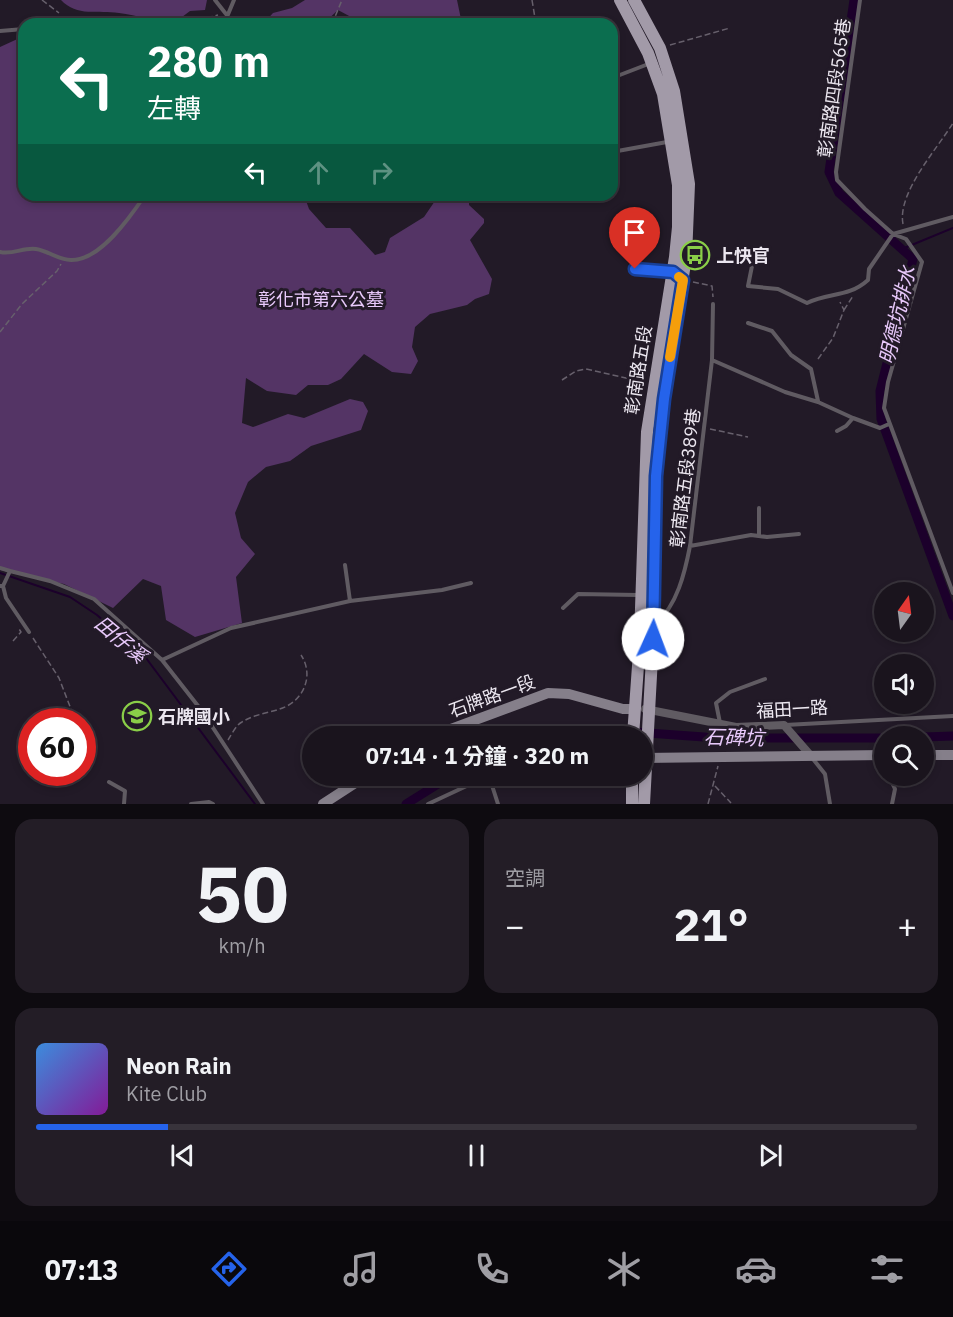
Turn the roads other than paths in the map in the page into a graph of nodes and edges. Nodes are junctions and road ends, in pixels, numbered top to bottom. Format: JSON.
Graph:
{"nodes":[{"id":1,"x":215,"y":0,"type":"edge"},
{"id":2,"x":234,"y":0,"type":"edge"},
{"id":3,"x":620,"y":0,"type":"edge"},
{"id":4,"x":634,"y":0,"type":"edge"},
{"id":5,"x":860,"y":0,"type":"edge"},
{"id":6,"x":226,"y":14,"type":"junction"},
{"id":7,"x":225,"y":18,"type":"edge"},
{"id":8,"x":18,"y":30,"type":"edge"},
{"id":9,"x":0,"y":31,"type":"edge"},
{"id":10,"x":652,"y":63,"type":"junction"},
{"id":11,"x":618,"y":76,"type":"edge"},
{"id":12,"x":671,"y":142,"type":"junction"},
{"id":13,"x":618,"y":151,"type":"edge"},
{"id":14,"x":142,"y":201,"type":"edge"},
{"id":15,"x":953,"y":218,"type":"edge"},
{"id":16,"x":893,"y":236,"type":"junction"},
{"id":17,"x":755,"y":251,"type":"dead end"},
{"id":18,"x":0,"y":252,"type":"edge"},
{"id":19,"x":635,"y":269,"type":"dead end"},
{"id":20,"x":673,"y":272,"type":"junction"},
{"id":21,"x":683,"y":280,"type":"junction"},
{"id":22,"x":713,"y":304,"type":"road end"},
{"id":23,"x":748,"y":323,"type":"dead end"},
{"id":24,"x":712,"y":360,"type":"junction"},
{"id":25,"x":818,"y":402,"type":"junction"},
{"id":26,"x":853,"y":418,"type":"junction"},
{"id":27,"x":888,"y":425,"type":"junction"},
{"id":28,"x":837,"y":431,"type":"dead end"},
{"id":29,"x":759,"y":508,"type":"dead end"},
{"id":30,"x":799,"y":534,"type":"dead end"},
{"id":31,"x":759,"y":536,"type":"junction"},
{"id":32,"x":690,"y":546,"type":"junction"},
{"id":33,"x":345,"y":565,"type":"dead end"},
{"id":34,"x":0,"y":568,"type":"edge"},
{"id":35,"x":10,"y":571,"type":"junction"},
{"id":36,"x":471,"y":583,"type":"dead end"},
{"id":37,"x":1,"y":586,"type":"edge"},
{"id":38,"x":953,"y":593,"type":"edge"},
{"id":39,"x":641,"y":595,"type":"junction"},
{"id":40,"x":350,"y":601,"type":"junction"},
{"id":41,"x":563,"y":608,"type":"dead end"},
{"id":42,"x":653,"y":626,"type":"junction"},
{"id":43,"x":29,"y":632,"type":"road end"},
{"id":44,"x":162,"y":660,"type":"junction"},
{"id":45,"x":765,"y":679,"type":"dead end"},
{"id":46,"x":634,"y":714,"type":"junction"},
{"id":47,"x":648,"y":715,"type":"junction"},
{"id":48,"x":953,"y":716,"type":"edge"},
{"id":49,"x":720,"y":724,"type":"junction"},
{"id":50,"x":784,"y":725,"type":"junction"},
{"id":51,"x":459,"y":726,"type":"edge"},
{"id":52,"x":633,"y":726,"type":"edge"},
{"id":53,"x":647,"y":726,"type":"edge"},
{"id":54,"x":934,"y":755,"type":"edge"},
{"id":55,"x":953,"y":755,"type":"edge"},
{"id":56,"x":811,"y":756,"type":"junction"},
{"id":57,"x":653,"y":758,"type":"edge"},
{"id":58,"x":874,"y":758,"type":"edge"},
{"id":59,"x":110,"y":782,"type":"dead end"},
{"id":60,"x":349,"y":786,"type":"edge"},
{"id":61,"x":467,"y":786,"type":"edge"},
{"id":62,"x":492,"y":786,"type":"edge"},
{"id":63,"x":634,"y":786,"type":"edge"},
{"id":64,"x":639,"y":786,"type":"edge"},
{"id":65,"x":894,"y":786,"type":"edge"},
{"id":66,"x":636,"y":802,"type":"edge"},
{"id":67,"x":124,"y":804,"type":"edge"},
{"id":68,"x":191,"y":804,"type":"edge"},
{"id":69,"x":213,"y":804,"type":"edge"},
{"id":70,"x":263,"y":804,"type":"edge"},
{"id":71,"x":323,"y":804,"type":"edge"},
{"id":72,"x":428,"y":804,"type":"edge"},
{"id":73,"x":498,"y":804,"type":"edge"},
{"id":74,"x":830,"y":804,"type":"edge"},
{"id":75,"x":892,"y":804,"type":"edge"}],
"edges":[{"from":1,"to":6,"type":"lane"},
{"from":2,"to":6,"type":"lane"},
{"from":3,"to":10,"type":"main road","name":"彰南路五段"},
{"from":4,"to":21,"type":"main road","name":"彰南路五段"},
{"from":5,"to":16,"type":"lane","name":"彰南路四段565巷"},
{"from":6,"to":7,"type":"lane"},
{"from":8,"to":9,"type":"lane"},
{"from":10,"to":11,"type":"lane"},
{"from":10,"to":12,"type":"main road","name":"彰南路五段"},
{"from":12,"to":13,"type":"lane"},
{"from":12,"to":20,"type":"main road","name":"彰南路五段"},
{"from":14,"to":18,"type":"lane"},
{"from":15,"to":16,"type":"lane"},
{"from":16,"to":17,"type":"lane"},
{"from":16,"to":27,"type":"lane"},
{"from":19,"to":20,"type":"street"},
{"from":20,"to":21,"type":"street"},
{"from":20,"to":39,"type":"main road","name":"彰南路五段"},
{"from":21,"to":42,"type":"main road","name":"彰南路五段"},
{"from":22,"to":24,"type":"lane","name":"彰南路五段389巷"},
{"from":23,"to":25,"type":"lane"},
{"from":24,"to":25,"type":"lane"},
{"from":24,"to":32,"type":"lane","name":"彰南路五段389巷"},
{"from":25,"to":26,"type":"lane"},
{"from":26,"to":27,"type":"lane"},
{"from":26,"to":28,"type":"lane"},
{"from":27,"to":38,"type":"lane"},
{"from":29,"to":31,"type":"lane"},
{"from":30,"to":31,"type":"lane"},
{"from":31,"to":32,"type":"lane"},
{"from":32,"to":42,"type":"lane","name":"彰南路五段389巷"},
{"from":33,"to":40,"type":"lane"},
{"from":34,"to":35,"type":"lane"},
{"from":35,"to":37,"type":"lane"},
{"from":35,"to":44,"type":"lane"},
{"from":36,"to":40,"type":"lane"},
{"from":37,"to":43,"type":"lane"},
{"from":39,"to":41,"type":"lane"},
{"from":39,"to":46,"type":"main road","name":"彰南路五段"},
{"from":40,"to":44,"type":"lane"},
{"from":42,"to":47,"type":"main road","name":"彰南路五段"},
{"from":44,"to":70,"type":"lane"},
{"from":45,"to":49,"type":"lane"},
{"from":46,"to":47,"type":"street","name":"福田一路"},
{"from":46,"to":51,"type":"street","name":"石牌路一段"},
{"from":46,"to":52,"type":"main road","name":"彰南路五段"},
{"from":47,"to":49,"type":"street","name":"福田一路"},
{"from":47,"to":53,"type":"main road","name":"彰南路五段"},
{"from":48,"to":50,"type":"lane","name":"福田一路"},
{"from":49,"to":50,"type":"street","name":"福田一路"},
{"from":50,"to":56,"type":"street"},
{"from":54,"to":55,"type":"street"},
{"from":56,"to":57,"type":"street"},
{"from":56,"to":58,"type":"street"},
{"from":56,"to":74,"type":"lane"},
{"from":59,"to":67,"type":"lane"},
{"from":60,"to":71,"type":"street"},
{"from":61,"to":72,"type":"lane"},
{"from":62,"to":73,"type":"lane"},
{"from":63,"to":66,"type":"main road"},
{"from":64,"to":66,"type":"main road","name":"彰南路五段"},
{"from":65,"to":75,"type":"lane"},
{"from":68,"to":69,"type":"lane"}]}
